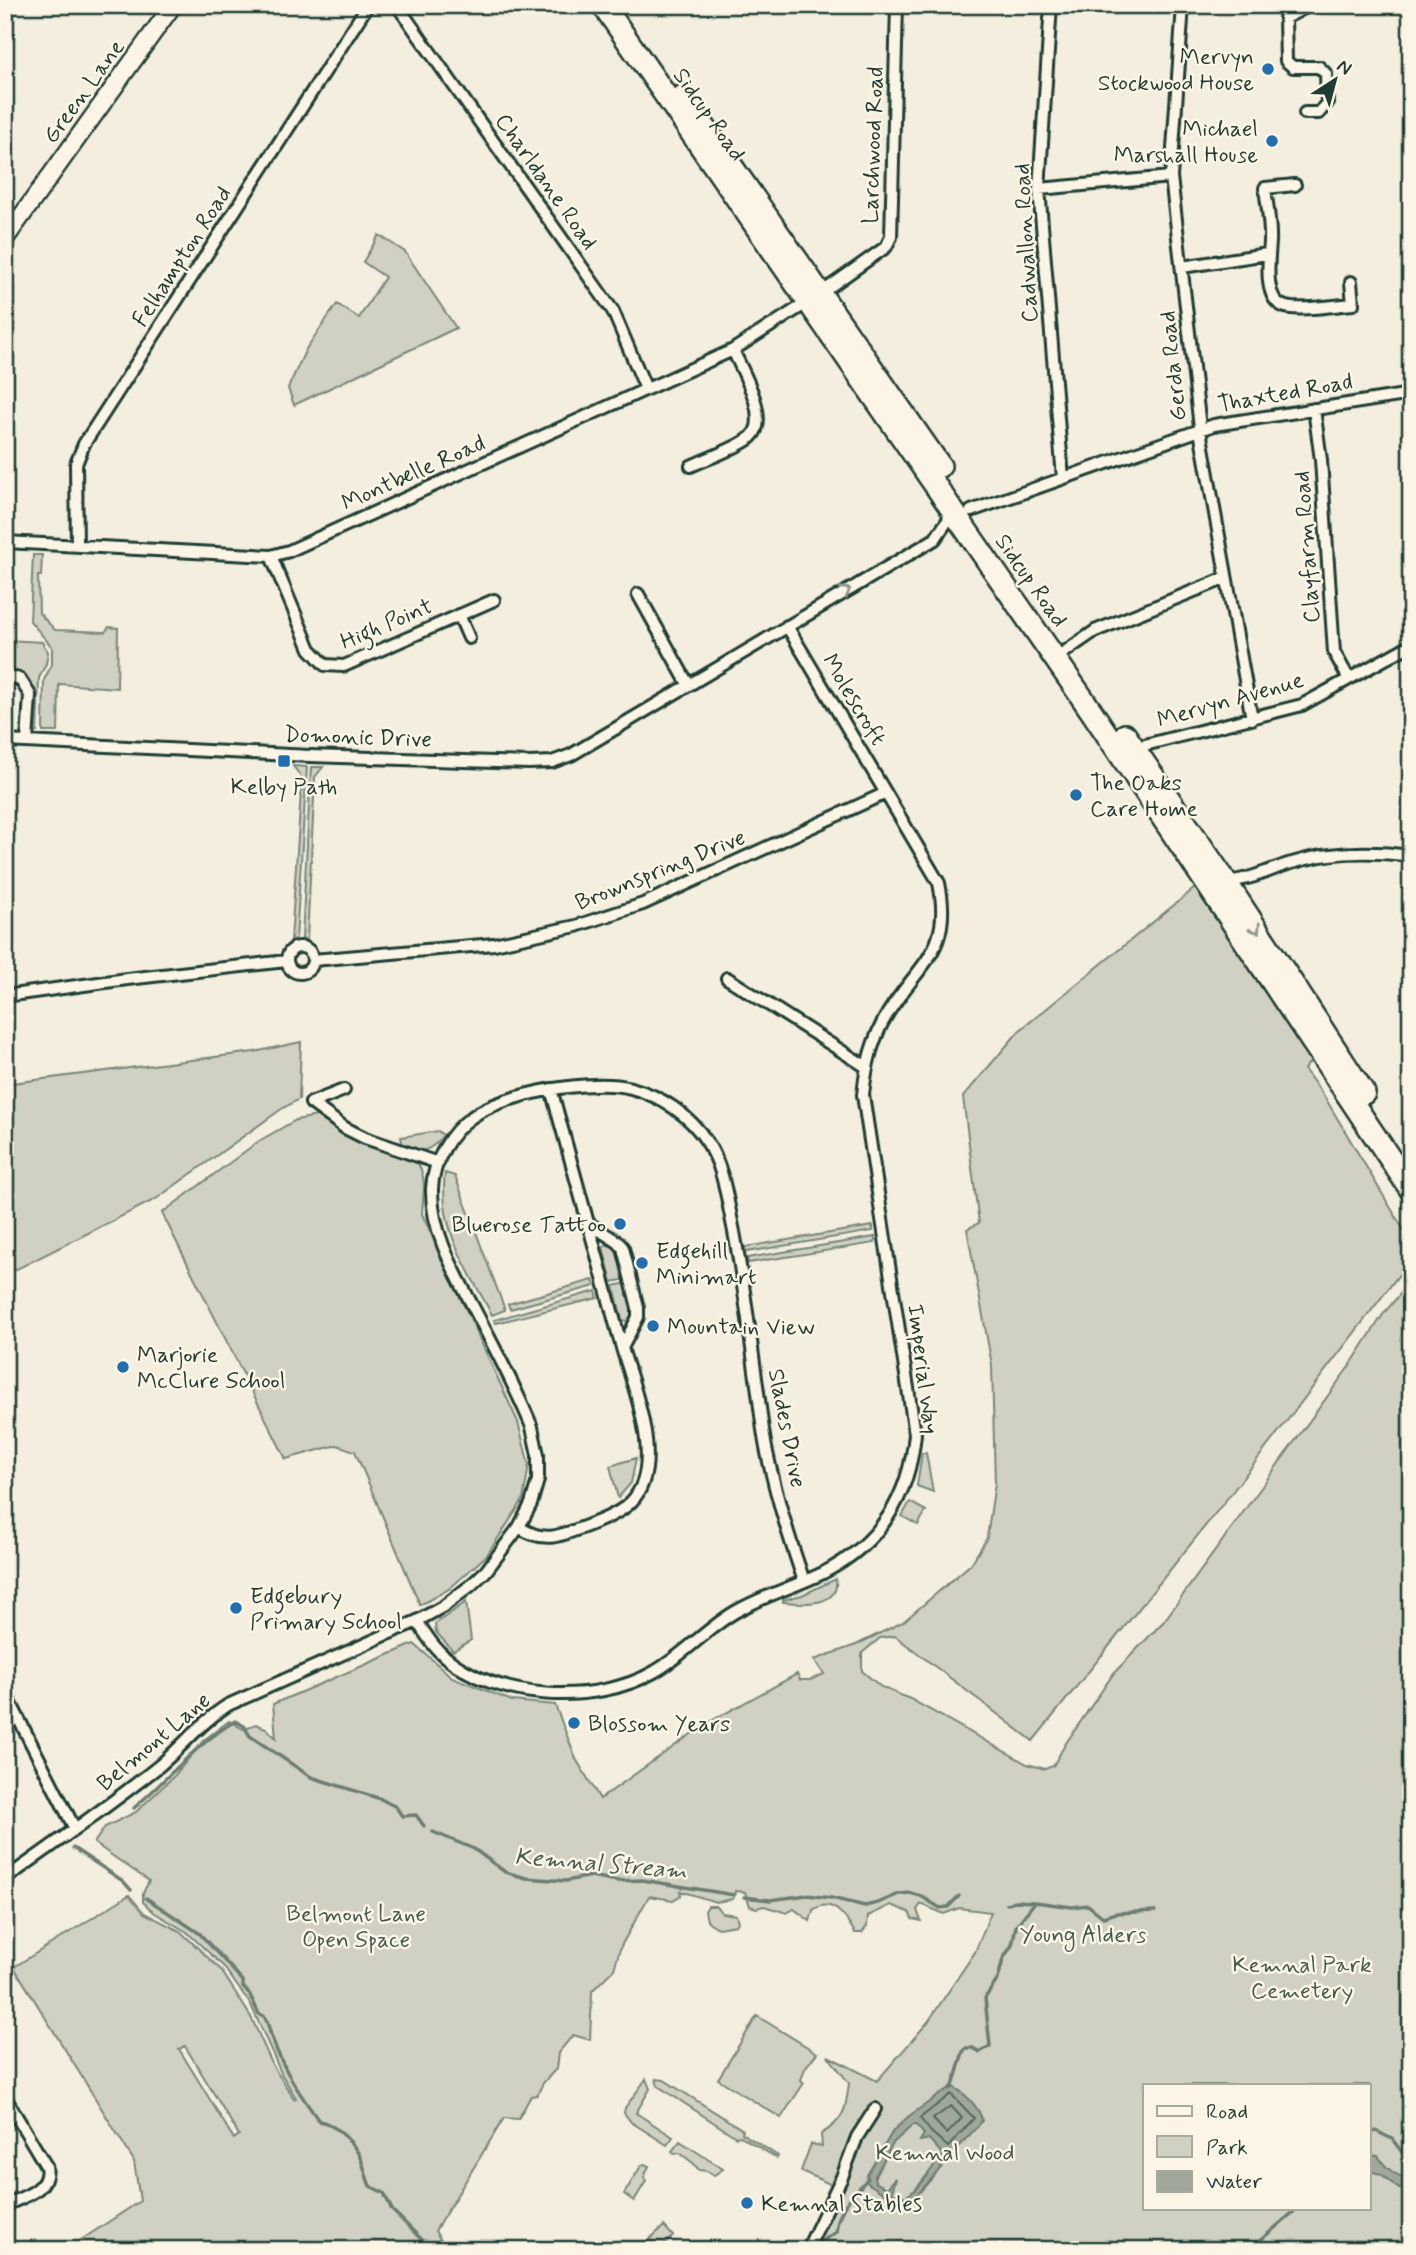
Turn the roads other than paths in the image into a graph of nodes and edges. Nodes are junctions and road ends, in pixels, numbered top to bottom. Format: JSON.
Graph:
{"nodes":[{"id":1,"x":173,"y":5,"type":"edge"},
{"id":2,"x":368,"y":5,"type":"edge"},
{"id":3,"x":397,"y":5,"type":"edge"},
{"id":4,"x":603,"y":5,"type":"edge"},
{"id":5,"x":620,"y":5,"type":"edge"},
{"id":6,"x":897,"y":5,"type":"edge"},
{"id":7,"x":1051,"y":5,"type":"edge"},
{"id":8,"x":1183,"y":5,"type":"edge"},
{"id":9,"x":1310,"y":5,"type":"edge"},
{"id":10,"x":1304,"y":113,"type":"dead end"},
{"id":11,"x":1171,"y":177,"type":"junction"},
{"id":12,"x":1295,"y":185,"type":"dead end"},
{"id":13,"x":1039,"y":189,"type":"junction"},
{"id":14,"x":5,"y":239,"type":"edge"},
{"id":15,"x":1267,"y":254,"type":"junction"},
{"id":16,"x":1182,"y":267,"type":"junction"},
{"id":17,"x":1351,"y":282,"type":"dead end"},
{"id":18,"x":809,"y":302,"type":"junction"},
{"id":19,"x":733,"y":350,"type":"junction"},
{"id":20,"x":646,"y":389,"type":"junction"},
{"id":21,"x":1411,"y":394,"type":"edge"},
{"id":22,"x":1314,"y":409,"type":"junction"},
{"id":23,"x":1200,"y":429,"type":"junction"},
{"id":24,"x":691,"y":466,"type":"dead end"},
{"id":25,"x":1063,"y":478,"type":"junction"},
{"id":26,"x":961,"y":509,"type":"junction"},
{"id":27,"x":5,"y":542,"type":"edge"},
{"id":28,"x":78,"y":545,"type":"junction"},
{"id":29,"x":271,"y":556,"type":"junction"},
{"id":30,"x":1226,"y":578,"type":"junction"},
{"id":31,"x":638,"y":594,"type":"dead end"},
{"id":32,"x":494,"y":600,"type":"dead end"},
{"id":33,"x":459,"y":615,"type":"junction"},
{"id":34,"x":787,"y":626,"type":"junction"},
{"id":35,"x":469,"y":638,"type":"dead end"},
{"id":36,"x":1411,"y":648,"type":"edge"},
{"id":37,"x":1066,"y":651,"type":"junction"},
{"id":38,"x":5,"y":675,"type":"edge"},
{"id":39,"x":1349,"y":679,"type":"junction"},
{"id":40,"x":688,"y":684,"type":"junction"},
{"id":41,"x":1252,"y":719,"type":"junction"},
{"id":42,"x":5,"y":741,"type":"edge"},
{"id":43,"x":27,"y":742,"type":"junction"},
{"id":44,"x":1133,"y":748,"type":"junction"},
{"id":45,"x":886,"y":793,"type":"junction"},
{"id":46,"x":1411,"y":856,"type":"edge"},
{"id":47,"x":1252,"y":878,"type":"junction"},
{"id":48,"x":1226,"y":882,"type":"junction"},
{"id":49,"x":1239,"y":902,"type":"junction"},
{"id":50,"x":313,"y":960,"type":"junction"},
{"id":51,"x":286,"y":961,"type":"junction"},
{"id":52,"x":727,"y":978,"type":"dead end"},
{"id":53,"x":5,"y":995,"type":"edge"},
{"id":54,"x":866,"y":1066,"type":"junction"},
{"id":55,"x":551,"y":1089,"type":"junction"},
{"id":56,"x":344,"y":1090,"type":"dead end"},
{"id":57,"x":438,"y":1163,"type":"junction"},
{"id":58,"x":1411,"y":1164,"type":"edge"},
{"id":59,"x":1411,"y":1190,"type":"edge"},
{"id":60,"x":588,"y":1223,"type":"junction"},
{"id":61,"x":622,"y":1348,"type":"junction"},
{"id":62,"x":519,"y":1527,"type":"junction"},
{"id":63,"x":804,"y":1581,"type":"junction"},
{"id":64,"x":417,"y":1621,"type":"junction"},
{"id":65,"x":5,"y":1692,"type":"edge"},
{"id":66,"x":75,"y":1829,"type":"junction"},
{"id":67,"x":5,"y":1879,"type":"edge"},
{"id":68,"x":5,"y":2097,"type":"edge"},
{"id":69,"x":875,"y":2109,"type":"dead end"},
{"id":70,"x":5,"y":2205,"type":"edge"},
{"id":71,"x":807,"y":2250,"type":"edge"}],
"edges":[{"from":1,"to":14,"type":"main road","name":"Green Lane"},
{"from":2,"to":28,"type":"street","name":"Felhampton Road"},
{"from":3,"to":20,"type":"street","name":"Charldane Road"},
{"from":4,"to":18,"type":"highway","name":"Sidcup Road"},
{"from":5,"to":18,"type":"highway","name":"Sidcup Road"},
{"from":6,"to":18,"type":"street","name":"Larchwood Road"},
{"from":7,"to":13,"type":"street","name":"Cadwallon Road"},
{"from":8,"to":11,"type":"street","name":"Gerda Road"},
{"from":9,"to":10,"type":"street"},
{"from":11,"to":13,"type":"street"},
{"from":11,"to":16,"type":"street","name":"Gerda Road"},
{"from":12,"to":15,"type":"street"},
{"from":13,"to":25,"type":"street","name":"Cadwallon Road"},
{"from":15,"to":16,"type":"street"},
{"from":15,"to":17,"type":"street"},
{"from":16,"to":23,"type":"street","name":"Gerda Road"},
{"from":18,"to":19,"type":"street","name":"Montbelle Road"},
{"from":18,"to":26,"type":"highway","name":"Sidcup Road"},
{"from":19,"to":20,"type":"street","name":"Montbelle Road"},
{"from":19,"to":24,"type":"street"},
{"from":20,"to":29,"type":"street","name":"Montbelle Road"},
{"from":21,"to":22,"type":"street","name":"Thaxted Road"},
{"from":22,"to":23,"type":"street","name":"Thaxted Road"},
{"from":22,"to":39,"type":"street","name":"Clayfarm Road"},
{"from":23,"to":25,"type":"street","name":"Thaxted Road"},
{"from":23,"to":30,"type":"street","name":"Gerda Road"},
{"from":25,"to":26,"type":"street","name":"Thaxted Road"},
{"from":34,"to":26,"type":"street","name":"Domonic Drive","one_way":true},
{"from":26,"to":37,"type":"highway","name":"Sidcup Road"},
{"from":26,"to":59,"type":"highway","name":"Sidcup Road"},
{"from":27,"to":28,"type":"street","name":"Montbelle Road"},
{"from":28,"to":29,"type":"street","name":"Montbelle Road"},
{"from":29,"to":33,"type":"street","name":"High Point"},
{"from":30,"to":37,"type":"street"},
{"from":30,"to":41,"type":"street","name":"Gerda Road"},
{"from":31,"to":40,"type":"street"},
{"from":32,"to":33,"type":"street","name":"High Point"},
{"from":33,"to":35,"type":"street","name":"High Point"},
{"from":34,"to":40,"type":"street","name":"Domonic Drive"},
{"from":34,"to":45,"type":"street","name":"Molescroft"},
{"from":36,"to":39,"type":"street","name":"Mervyn Avenue"},
{"from":37,"to":44,"type":"highway","name":"Sidcup Road"},
{"from":38,"to":43,"type":"street"},
{"from":39,"to":41,"type":"street","name":"Mervyn Avenue"},
{"from":40,"to":43,"type":"street","name":"Domonic Drive"},
{"from":41,"to":44,"type":"street","name":"Mervyn Avenue"},
{"from":42,"to":43,"type":"street","name":"Domonic Drive"},
{"from":44,"to":48,"type":"highway","name":"Sidcup Road"},
{"from":45,"to":50,"type":"street","name":"Brownspring Drive"},
{"from":45,"to":54,"type":"street","name":"Imperial Way"},
{"from":46,"to":47,"type":"street"},
{"from":47,"to":48,"type":"street"},
{"from":47,"to":49,"type":"street"},
{"from":48,"to":49,"type":"highway","name":"Sidcup Road"},
{"from":49,"to":58,"type":"highway","name":"Sidcup Road","one_way":true},
{"from":50,"to":51,"type":"street","name":"Brownspring Drive"},
{"from":50,"to":51,"type":"street","name":"Brownspring Drive"},
{"from":51,"to":53,"type":"street","name":"Brownspring Drive"},
{"from":52,"to":54,"type":"street"},
{"from":54,"to":63,"type":"street","name":"Imperial Way"},
{"from":55,"to":57,"type":"street","name":"Slades Drive"},
{"from":55,"to":60,"type":"street"},
{"from":55,"to":63,"type":"street","name":"Slades Drive"},
{"from":56,"to":57,"type":"street"},
{"from":57,"to":62,"type":"street","name":"Slades Drive"},
{"from":60,"to":61,"type":"street"},
{"from":60,"to":61,"type":"street"},
{"from":61,"to":62,"type":"street"},
{"from":62,"to":64,"type":"street","name":"Slades Drive"},
{"from":63,"to":64,"type":"street","name":"Imperial Way"},
{"from":64,"to":66,"type":"street","name":"Belmont Lane"},
{"from":65,"to":66,"type":"street"},
{"from":66,"to":67,"type":"street","name":"Belmont Lane"},
{"from":68,"to":70,"type":"street"},
{"from":69,"to":71,"type":"street"}]}
